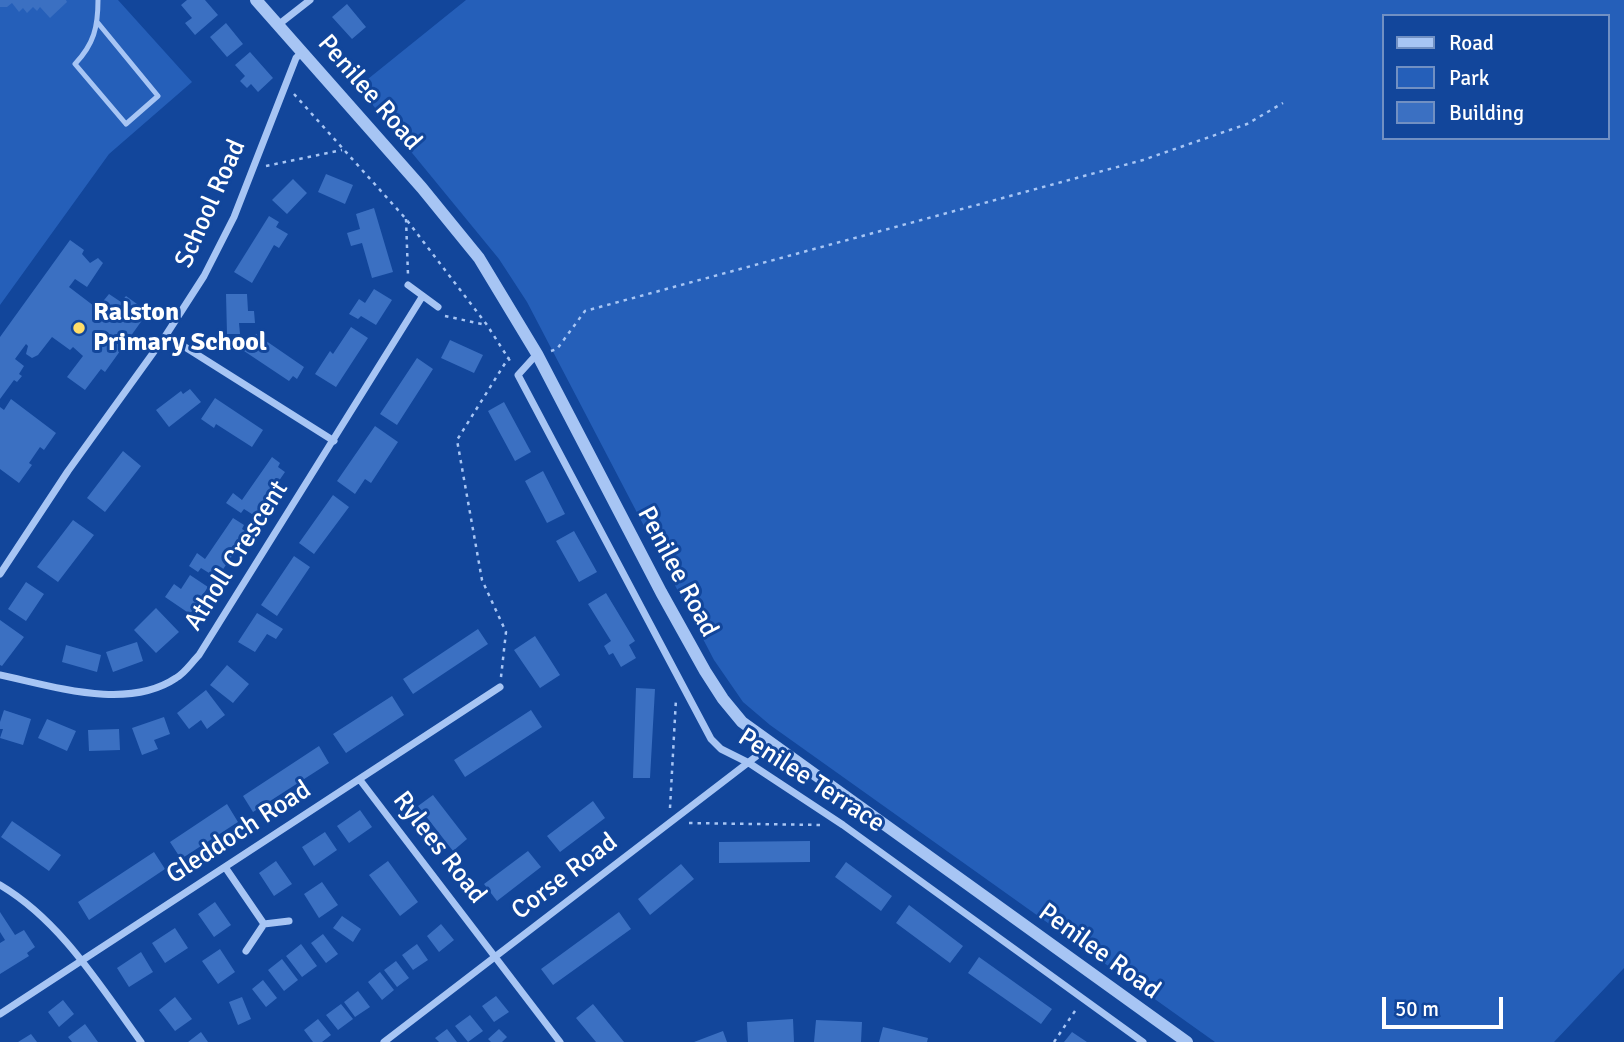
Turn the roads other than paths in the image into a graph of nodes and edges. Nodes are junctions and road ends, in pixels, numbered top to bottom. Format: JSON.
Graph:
{"nodes":[{"id":1,"x":98,"y":0,"type":"edge"},
{"id":2,"x":256,"y":0,"type":"edge"},
{"id":3,"x":310,"y":0,"type":"edge"},
{"id":4,"x":98,"y":23,"type":"junction"},
{"id":5,"x":278,"y":25,"type":"junction"},
{"id":6,"x":302,"y":52,"type":"junction"},
{"id":7,"x":408,"y":285,"type":"road end"},
{"id":8,"x":422,"y":297,"type":"junction"},
{"id":9,"x":438,"y":307,"type":"road end"},
{"id":10,"x":166,"y":335,"type":"junction"},
{"id":11,"x":537,"y":354,"type":"junction"},
{"id":12,"x":334,"y":441,"type":"junction"},
{"id":13,"x":0,"y":574,"type":"edge"},
{"id":14,"x":0,"y":675,"type":"edge"},
{"id":15,"x":500,"y":687,"type":"road end"},
{"id":16,"x":771,"y":745,"type":"junction"},
{"id":17,"x":749,"y":764,"type":"junction"},
{"id":18,"x":360,"y":780,"type":"junction"},
{"id":19,"x":225,"y":866,"type":"junction"},
{"id":20,"x":0,"y":885,"type":"edge"},
{"id":21,"x":289,"y":921,"type":"dead end"},
{"id":22,"x":264,"y":925,"type":"junction"},
{"id":23,"x":246,"y":951,"type":"dead end"},
{"id":24,"x":496,"y":956,"type":"junction"},
{"id":25,"x":81,"y":961,"type":"junction"},
{"id":26,"x":0,"y":1014,"type":"edge"},
{"id":27,"x":141,"y":1042,"type":"edge"},
{"id":28,"x":384,"y":1042,"type":"edge"},
{"id":29,"x":560,"y":1042,"type":"edge"},
{"id":30,"x":1143,"y":1042,"type":"edge"},
{"id":31,"x":1187,"y":1042,"type":"edge"}],
"edges":[{"from":1,"to":4,"type":"lane"},
{"from":2,"to":5,"type":"street","name":"Penilee Road"},
{"from":3,"to":5,"type":"street"},
{"from":4,"to":4,"type":"lane"},
{"from":5,"to":6,"type":"street","name":"Penilee Road"},
{"from":6,"to":10,"type":"street","name":"School Road"},
{"from":6,"to":11,"type":"street","name":"Penilee Road"},
{"from":7,"to":8,"type":"street"},
{"from":8,"to":9,"type":"street"},
{"from":8,"to":12,"type":"street","name":"Atholl Crescent"},
{"from":10,"to":12,"type":"street"},
{"from":10,"to":13,"type":"street","name":"School Road"},
{"from":11,"to":16,"type":"street","name":"Penilee Road"},
{"from":11,"to":17,"type":"street","name":"Penilee Terrace"},
{"from":12,"to":14,"type":"street","name":"Atholl Crescent"},
{"from":15,"to":18,"type":"street","name":"Gleddoch Road"},
{"from":16,"to":17,"type":"street","name":"Corse Road"},
{"from":16,"to":31,"type":"street","name":"Penilee Road"},
{"from":17,"to":24,"type":"street","name":"Corse Road"},
{"from":17,"to":30,"type":"street","name":"Penilee Terrace"},
{"from":18,"to":19,"type":"street","name":"Gleddoch Road"},
{"from":18,"to":24,"type":"street","name":"Rylees Road"},
{"from":19,"to":22,"type":"street"},
{"from":19,"to":25,"type":"street","name":"Gleddoch Road"},
{"from":20,"to":25,"type":"street"},
{"from":21,"to":22,"type":"street"},
{"from":22,"to":23,"type":"street"},
{"from":24,"to":28,"type":"street","name":"Corse Road"},
{"from":24,"to":29,"type":"street","name":"Rylees Road"},
{"from":25,"to":26,"type":"street","name":"Gleddoch Road"},
{"from":25,"to":27,"type":"street"}]}
